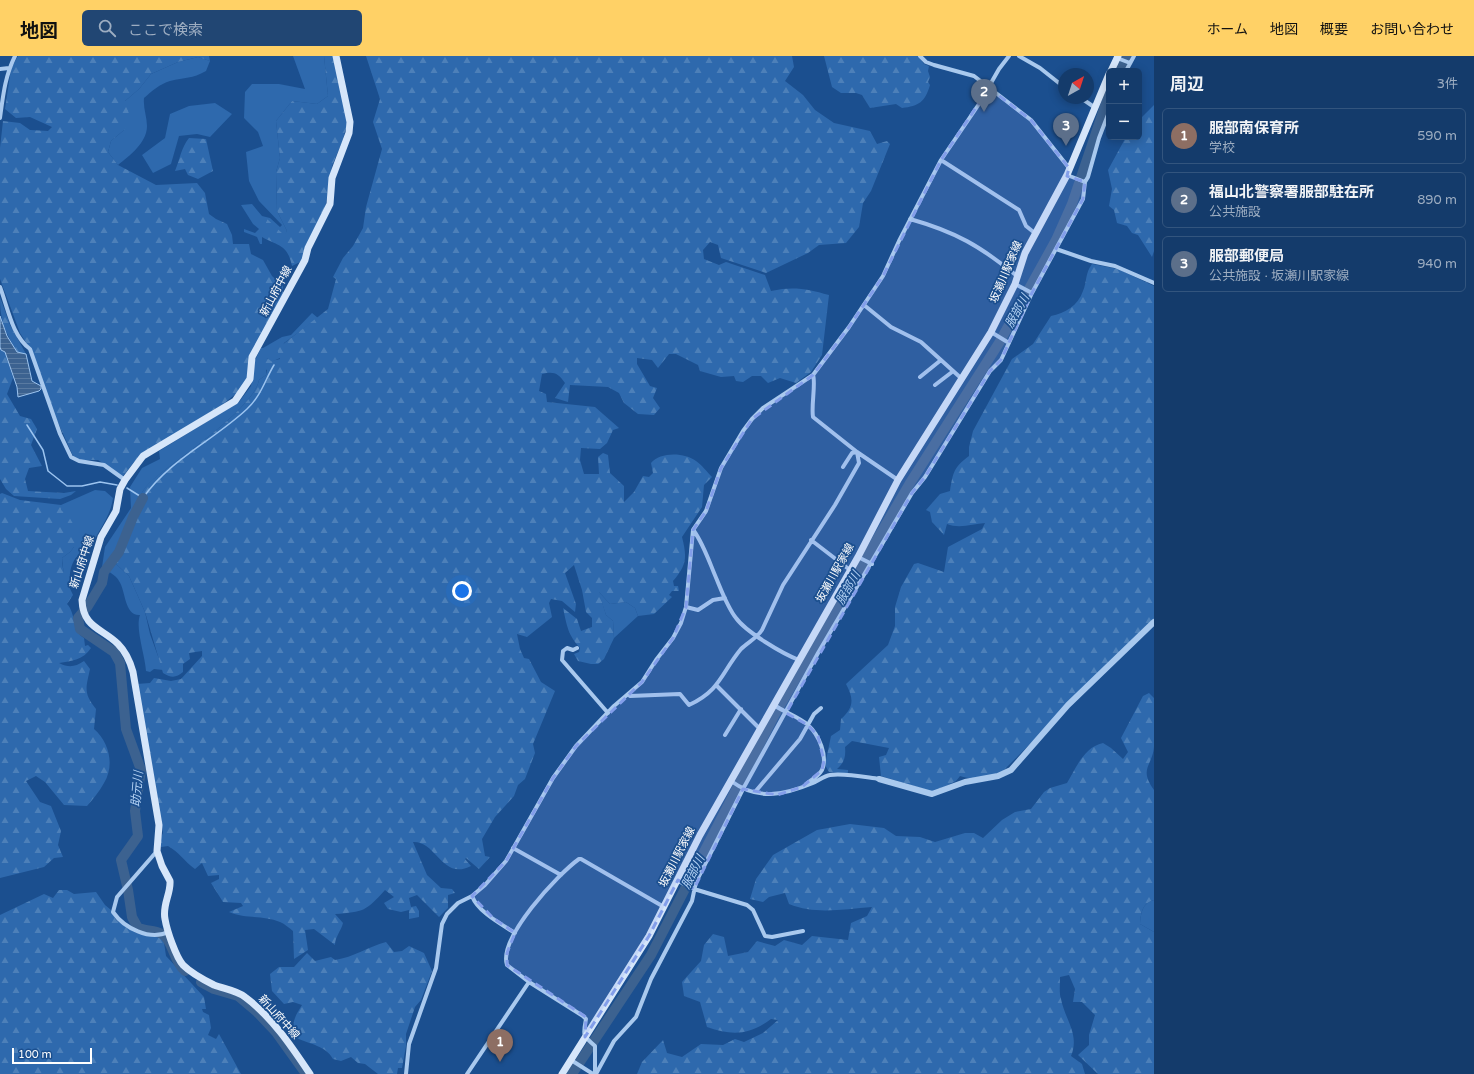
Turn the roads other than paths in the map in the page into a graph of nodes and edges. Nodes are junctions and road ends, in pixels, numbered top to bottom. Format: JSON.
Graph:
{"nodes":[{"id":1,"x":15,"y":56,"type":"edge"},
{"id":2,"x":336,"y":56,"type":"edge"},
{"id":3,"x":920,"y":56,"type":"edge"},
{"id":4,"x":1009,"y":56,"type":"edge"},
{"id":5,"x":1019,"y":56,"type":"edge"},
{"id":6,"x":1134,"y":56,"type":"edge"},
{"id":7,"x":1119,"y":58,"type":"edge"},
{"id":8,"x":1129,"y":63,"type":"junction"},
{"id":9,"x":9,"y":68,"type":"junction"},
{"id":10,"x":1113,"y":68,"type":"edge"},
{"id":11,"x":1127,"y":68,"type":"edge"},
{"id":12,"x":0,"y":69,"type":"edge"},
{"id":13,"x":1106,"y":81,"type":"edge"},
{"id":14,"x":1058,"y":82,"type":"edge"},
{"id":15,"x":989,"y":88,"type":"junction"},
{"id":16,"x":1089,"y":104,"type":"edge"},
{"id":17,"x":1094,"y":107,"type":"junction"},
{"id":18,"x":0,"y":118,"type":"edge"},
{"id":19,"x":1106,"y":120,"type":"edge"},
{"id":20,"x":941,"y":160,"type":"junction"},
{"id":21,"x":1069,"y":168,"type":"junction"},
{"id":22,"x":1069,"y":176,"type":"junction"},
{"id":23,"x":1084,"y":182,"type":"junction"},
{"id":24,"x":910,"y":219,"type":"junction"},
{"id":25,"x":1036,"y":234,"type":"junction"},
{"id":26,"x":1056,"y":249,"type":"junction"},
{"id":27,"x":1017,"y":276,"type":"junction"},
{"id":28,"x":1154,"y":283,"type":"edge"},
{"id":29,"x":1018,"y":286,"type":"junction"},
{"id":30,"x":0,"y":287,"type":"edge"},
{"id":31,"x":1032,"y":292,"type":"junction"},
{"id":32,"x":864,"y":304,"type":"junction"},
{"id":33,"x":993,"y":333,"type":"junction"},
{"id":34,"x":1008,"y":342,"type":"junction"},
{"id":35,"x":941,"y":360,"type":"junction"},
{"id":36,"x":952,"y":372,"type":"junction"},
{"id":37,"x":813,"y":375,"type":"junction"},
{"id":38,"x":920,"y":377,"type":"dead end"},
{"id":39,"x":962,"y":379,"type":"junction"},
{"id":40,"x":935,"y":385,"type":"dead end"},
{"id":41,"x":857,"y":452,"type":"junction"},
{"id":42,"x":843,"y":467,"type":"dead end"},
{"id":43,"x":125,"y":480,"type":"junction"},
{"id":44,"x":898,"y":480,"type":"junction"},
{"id":45,"x":693,"y":530,"type":"junction"},
{"id":46,"x":811,"y":540,"type":"junction"},
{"id":47,"x":859,"y":557,"type":"junction"},
{"id":48,"x":872,"y":564,"type":"junction"},
{"id":49,"x":850,"y":570,"type":"junction"},
{"id":50,"x":725,"y":598,"type":"junction"},
{"id":51,"x":686,"y":607,"type":"junction"},
{"id":52,"x":1154,"y":623,"type":"edge"},
{"id":53,"x":758,"y":636,"type":"junction"},
{"id":54,"x":576,"y":648,"type":"dead end"},
{"id":55,"x":799,"y":660,"type":"junction"},
{"id":56,"x":717,"y":686,"type":"junction"},
{"id":57,"x":629,"y":694,"type":"junction"},
{"id":58,"x":775,"y":706,"type":"junction"},
{"id":59,"x":820,"y":708,"type":"dead end"},
{"id":60,"x":741,"y":710,"type":"junction"},
{"id":61,"x":785,"y":712,"type":"junction"},
{"id":62,"x":608,"y":713,"type":"junction"},
{"id":63,"x":808,"y":725,"type":"junction"},
{"id":64,"x":760,"y":729,"type":"junction"},
{"id":65,"x":725,"y":735,"type":"dead end"},
{"id":66,"x":879,"y":779,"type":"joint"},
{"id":67,"x":732,"y":782,"type":"junction"},
{"id":68,"x":802,"y":787,"type":"junction"},
{"id":69,"x":742,"y":788,"type":"junction"},
{"id":70,"x":754,"y":792,"type":"junction"},
{"id":71,"x":513,"y":848,"type":"junction"},
{"id":72,"x":157,"y":851,"type":"junction"},
{"id":73,"x":561,"y":875,"type":"junction"},
{"id":74,"x":680,"y":882,"type":"junction"},
{"id":75,"x":692,"y":888,"type":"junction"},
{"id":76,"x":472,"y":896,"type":"junction"},
{"id":77,"x":664,"y":907,"type":"junction"},
{"id":78,"x":803,"y":931,"type":"dead end"},
{"id":79,"x":169,"y":932,"type":"junction"},
{"id":80,"x":515,"y":933,"type":"junction"},
{"id":81,"x":530,"y":982,"type":"junction"},
{"id":82,"x":587,"y":1039,"type":"junction"},
{"id":83,"x":572,"y":1061,"type":"junction"},
{"id":84,"x":310,"y":1074,"type":"edge"},
{"id":85,"x":406,"y":1074,"type":"edge"},
{"id":86,"x":467,"y":1074,"type":"edge"},
{"id":87,"x":562,"y":1074,"type":"edge"},
{"id":88,"x":595,"y":1074,"type":"edge"}],
"edges":[{"from":1,"to":9,"type":"street"},
{"from":2,"to":43,"type":"main road","name":"新山府中線"},
{"from":3,"to":15,"type":"street"},
{"from":4,"to":15,"type":"street"},
{"from":5,"to":14,"type":"street"},
{"from":6,"to":8,"type":"street"},
{"from":7,"to":8,"type":"street"},
{"from":7,"to":10,"type":"main road"},
{"from":8,"to":11,"type":"street"},
{"from":9,"to":12,"type":"street"},
{"from":9,"to":18,"type":"street"},
{"from":13,"to":17,"type":"main road","name":"坂瀬川駅家線"},
{"from":15,"to":20,"type":"street"},
{"from":15,"to":21,"type":"street"},
{"from":16,"to":17,"type":"street"},
{"from":17,"to":21,"type":"main road","name":"坂瀬川駅家線"},
{"from":19,"to":23,"type":"street"},
{"from":20,"to":24,"type":"street"},
{"from":20,"to":25,"type":"street"},
{"from":21,"to":22,"type":"main road","name":"坂瀬川駅家線"},
{"from":22,"to":23,"type":"street"},
{"from":22,"to":25,"type":"main road","name":"坂瀬川駅家線"},
{"from":23,"to":26,"type":"street"},
{"from":24,"to":27,"type":"street"},
{"from":24,"to":32,"type":"street"},
{"from":25,"to":27,"type":"main road","name":"坂瀬川駅家線"},
{"from":26,"to":28,"type":"street"},
{"from":26,"to":31,"type":"street"},
{"from":27,"to":29,"type":"main road","name":"坂瀬川駅家線"},
{"from":29,"to":31,"type":"street"},
{"from":29,"to":33,"type":"main road","name":"坂瀬川駅家線"},
{"from":30,"to":43,"type":"street"},
{"from":31,"to":34,"type":"street"},
{"from":32,"to":35,"type":"street"},
{"from":32,"to":37,"type":"street"},
{"from":33,"to":34,"type":"street"},
{"from":33,"to":39,"type":"main road","name":"坂瀬川駅家線"},
{"from":34,"to":48,"type":"street"},
{"from":35,"to":36,"type":"street"},
{"from":35,"to":38,"type":"street"},
{"from":36,"to":39,"type":"street"},
{"from":36,"to":40,"type":"street"},
{"from":37,"to":41,"type":"street"},
{"from":37,"to":45,"type":"street"},
{"from":39,"to":44,"type":"main road","name":"坂瀬川駅家線"},
{"from":41,"to":42,"type":"street"},
{"from":41,"to":44,"type":"street"},
{"from":41,"to":46,"type":"street"},
{"from":43,"to":72,"type":"main road","name":"新山府中線"},
{"from":44,"to":47,"type":"main road","name":"坂瀬川駅家線"},
{"from":45,"to":50,"type":"street"},
{"from":45,"to":51,"type":"street"},
{"from":46,"to":49,"type":"street"},
{"from":46,"to":53,"type":"street"},
{"from":47,"to":48,"type":"street"},
{"from":47,"to":49,"type":"main road","name":"坂瀬川駅家線"},
{"from":48,"to":61,"type":"street"},
{"from":49,"to":55,"type":"main road","name":"坂瀬川駅家線"},
{"from":50,"to":51,"type":"street"},
{"from":50,"to":53,"type":"street"},
{"from":51,"to":57,"type":"street"},
{"from":52,"to":66,"type":"street"},
{"from":53,"to":55,"type":"street"},
{"from":53,"to":56,"type":"street"},
{"from":54,"to":62,"type":"street"},
{"from":55,"to":58,"type":"main road","name":"坂瀬川駅家線"},
{"from":56,"to":57,"type":"street"},
{"from":56,"to":60,"type":"street"},
{"from":57,"to":62,"type":"street"},
{"from":58,"to":61,"type":"street"},
{"from":58,"to":64,"type":"main road","name":"坂瀬川駅家線"},
{"from":59,"to":63,"type":"street"},
{"from":60,"to":64,"type":"street"},
{"from":60,"to":65,"type":"street"},
{"from":61,"to":63,"type":"street"},
{"from":61,"to":69,"type":"street"},
{"from":62,"to":71,"type":"street"},
{"from":63,"to":68,"type":"street"},
{"from":63,"to":70,"type":"street"},
{"from":64,"to":67,"type":"main road","name":"坂瀬川駅家線"},
{"from":66,"to":68,"type":"street"},
{"from":67,"to":69,"type":"street"},
{"from":67,"to":74,"type":"main road","name":"坂瀬川駅家線"},
{"from":68,"to":70,"type":"street"},
{"from":69,"to":70,"type":"street"},
{"from":69,"to":75,"type":"street"},
{"from":71,"to":73,"type":"street"},
{"from":71,"to":76,"type":"street"},
{"from":72,"to":79,"type":"main road","name":"新山府中線"},
{"from":72,"to":79,"type":"street"},
{"from":73,"to":77,"type":"street"},
{"from":73,"to":80,"type":"street"},
{"from":74,"to":75,"type":"street"},
{"from":74,"to":77,"type":"main road","name":"坂瀬川駅家線"},
{"from":75,"to":78,"type":"street"},
{"from":75,"to":88,"type":"street"},
{"from":76,"to":80,"type":"street"},
{"from":76,"to":85,"type":"street"},
{"from":77,"to":82,"type":"main road","name":"坂瀬川駅家線"},
{"from":79,"to":84,"type":"main road","name":"新山府中線"},
{"from":80,"to":81,"type":"street"},
{"from":81,"to":82,"type":"street"},
{"from":81,"to":86,"type":"street"},
{"from":82,"to":83,"type":"main road","name":"坂瀬川駅家線"},
{"from":82,"to":88,"type":"street"},
{"from":83,"to":87,"type":"main road","name":"坂瀬川駅家線"},
{"from":83,"to":88,"type":"street"}]}
